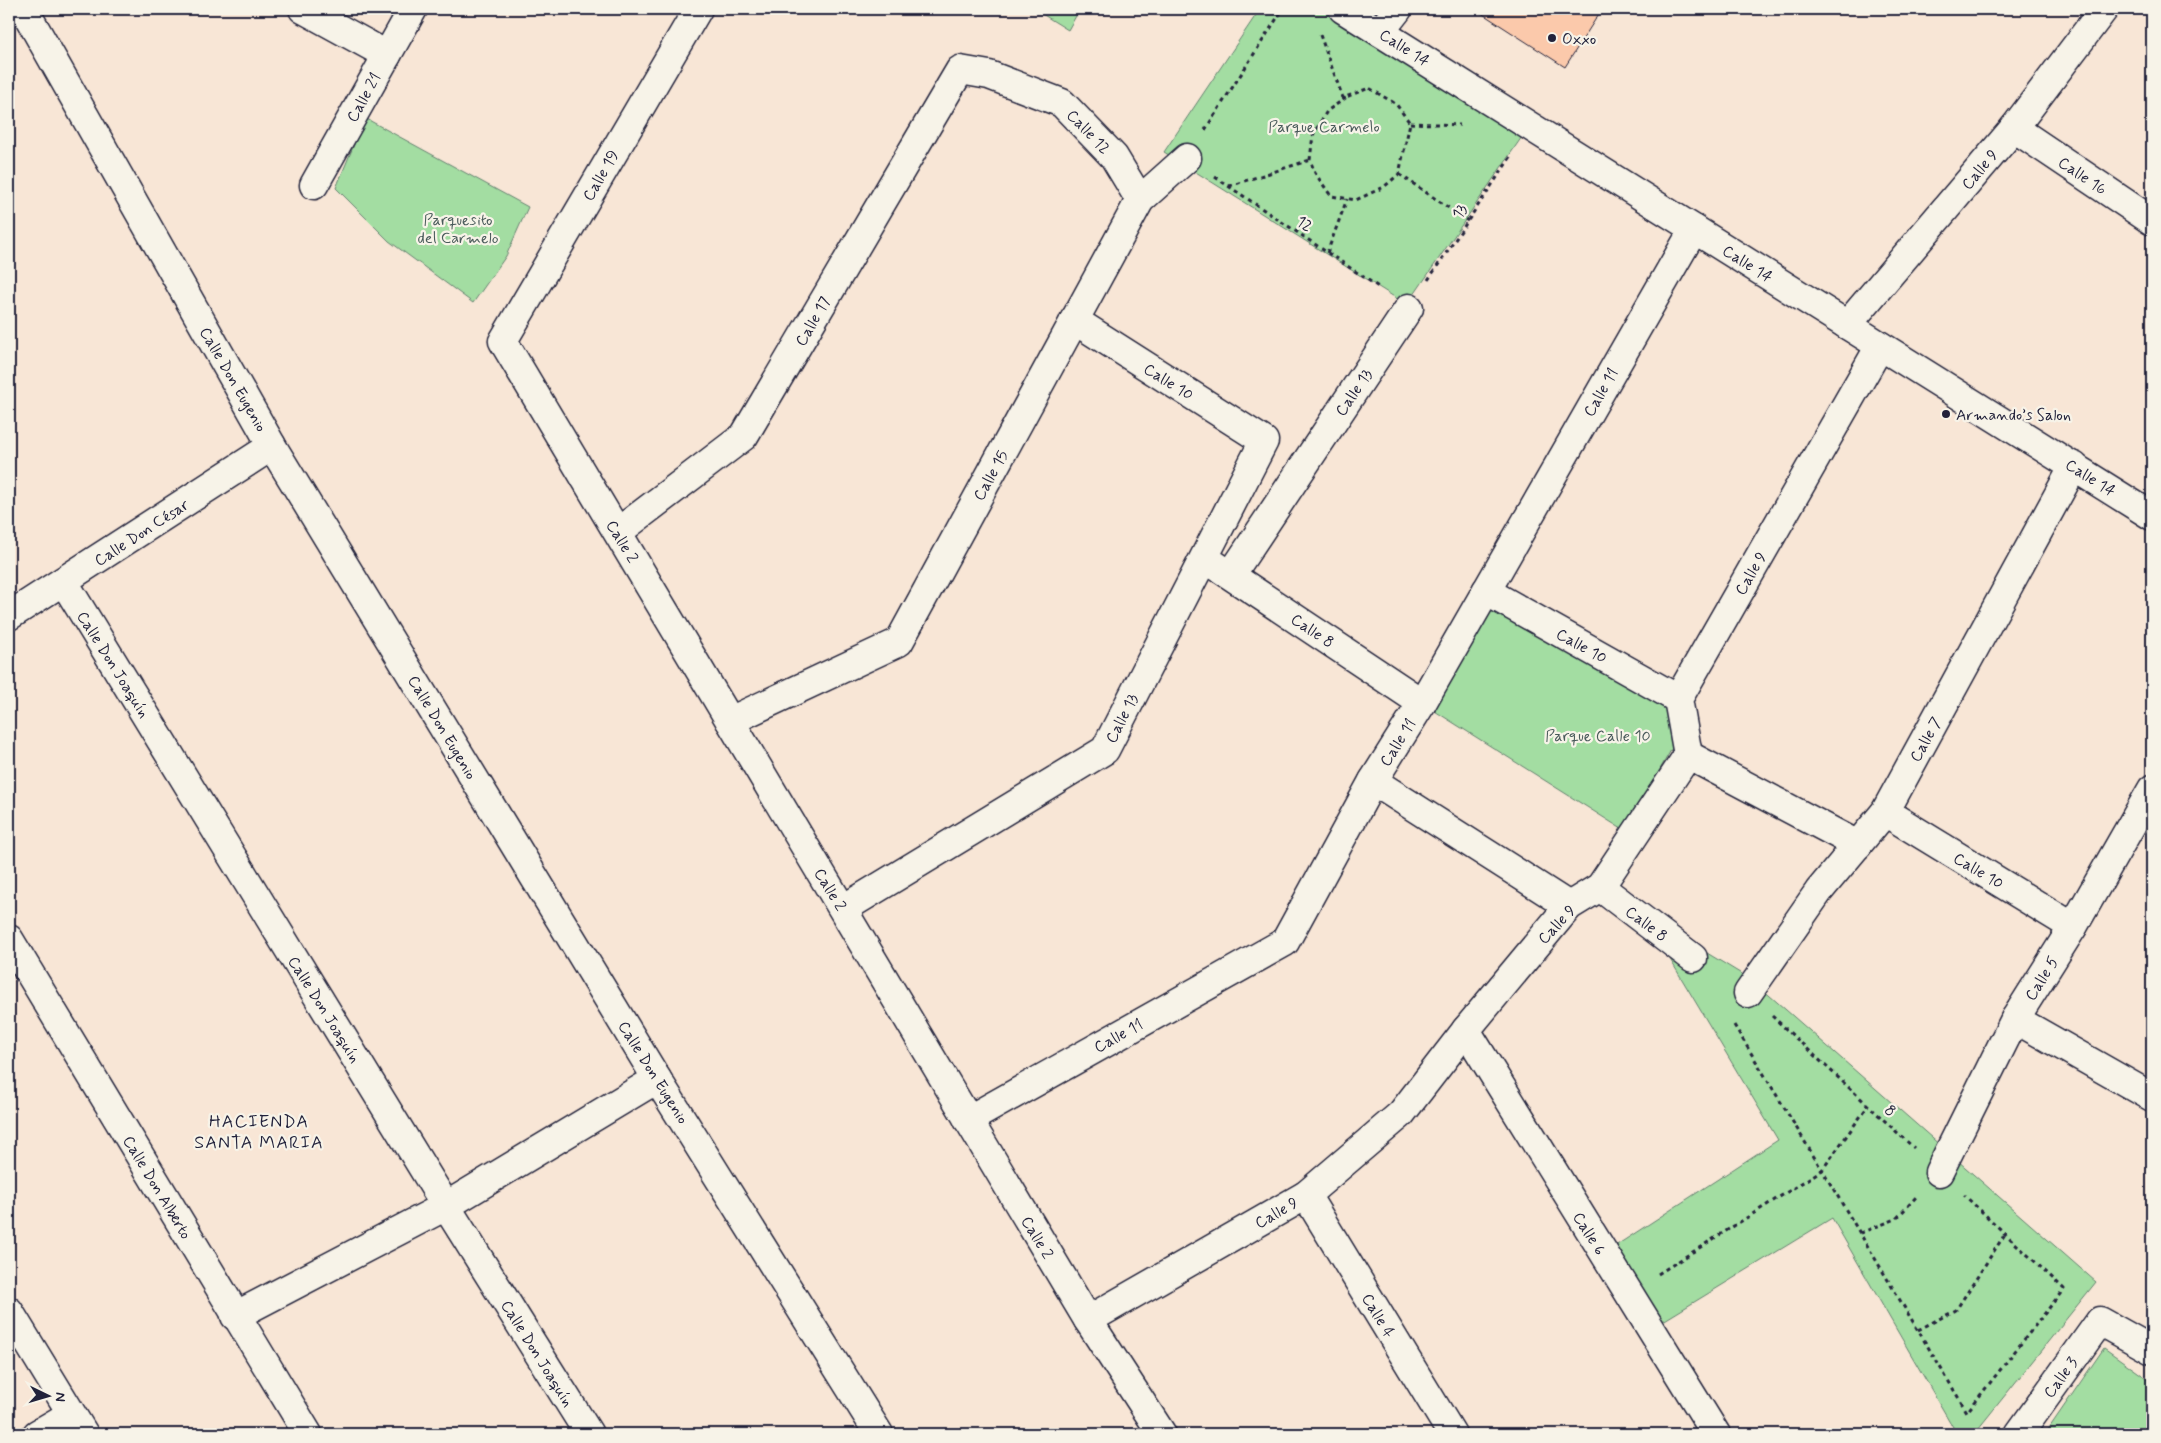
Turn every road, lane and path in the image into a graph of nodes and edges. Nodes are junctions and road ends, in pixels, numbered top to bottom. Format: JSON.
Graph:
{"nodes":[{"id":1,"x":24,"y":9,"type":"edge"},
{"id":2,"x":303,"y":9,"type":"edge"},
{"id":3,"x":413,"y":9,"type":"edge"},
{"id":4,"x":698,"y":9,"type":"edge"},
{"id":5,"x":1283,"y":9,"type":"edge"},
{"id":6,"x":1343,"y":9,"type":"edge"},
{"id":7,"x":1398,"y":9,"type":"edge"},
{"id":8,"x":2104,"y":9,"type":"edge"},
{"id":9,"x":1316,"y":27,"type":"dead end"},
{"id":10,"x":1380,"y":32,"type":"junction"},
{"id":11,"x":387,"y":55,"type":"junction"},
{"id":12,"x":960,"y":70,"type":"joint"},
{"id":13,"x":1347,"y":97,"type":"junction"},
{"id":14,"x":1531,"y":127,"type":"junction"},
{"id":15,"x":2014,"y":128,"type":"junction"},
{"id":16,"x":1187,"y":158,"type":"junction"},
{"id":17,"x":1310,"y":160,"type":"junction"},
{"id":18,"x":1399,"y":174,"type":"junction"},
{"id":19,"x":314,"y":185,"type":"dead end"},
{"id":20,"x":1229,"y":186,"type":"junction"},
{"id":21,"x":1347,"y":199,"type":"junction"},
{"id":22,"x":1140,"y":200,"type":"junction"},
{"id":23,"x":1468,"y":220,"type":"junction"},
{"id":24,"x":2152,"y":221,"type":"edge"},
{"id":25,"x":1694,"y":229,"type":"junction"},
{"id":26,"x":1327,"y":253,"type":"junction"},
{"id":27,"x":1409,"y":308,"type":"junction"},
{"id":28,"x":1074,"y":320,"type":"junction"},
{"id":29,"x":1847,"y":325,"type":"junction"},
{"id":30,"x":503,"y":341,"type":"joint"},
{"id":31,"x":1880,"y":346,"type":"junction"},
{"id":32,"x":1264,"y":441,"type":"joint"},
{"id":33,"x":272,"y":446,"type":"junction"},
{"id":34,"x":2074,"y":466,"type":"junction"},
{"id":35,"x":2152,"y":516,"type":"edge"},
{"id":36,"x":618,"y":532,"type":"junction"},
{"id":37,"x":1204,"y":557,"type":"junction"},
{"id":38,"x":1231,"y":576,"type":"junction"},
{"id":39,"x":64,"y":582,"type":"junction"},
{"id":40,"x":1486,"y":591,"type":"junction"},
{"id":41,"x":9,"y":616,"type":"edge"},
{"id":42,"x":1678,"y":699,"type":"junction"},
{"id":43,"x":1422,"y":703,"type":"junction"},
{"id":44,"x":730,"y":721,"type":"junction"},
{"id":45,"x":1688,"y":755,"type":"junction"},
{"id":46,"x":1373,"y":781,"type":"junction"},
{"id":47,"x":2150,"y":797,"type":"edge"},
{"id":48,"x":1885,"y":812,"type":"junction"},
{"id":49,"x":1858,"y":845,"type":"junction"},
{"id":50,"x":1600,"y":887,"type":"junction"},
{"id":51,"x":1569,"y":906,"type":"junction"},
{"id":52,"x":843,"y":909,"type":"junction"},
{"id":53,"x":2073,"y":927,"type":"junction"},
{"id":54,"x":9,"y":939,"type":"edge"},
{"id":55,"x":1693,"y":958,"type":"dead end"},
{"id":56,"x":1748,"y":993,"type":"joint"},
{"id":57,"x":1729,"y":1018,"type":"dead end"},
{"id":58,"x":2015,"y":1019,"type":"junction"},
{"id":59,"x":1466,"y":1030,"type":"junction"},
{"id":60,"x":658,"y":1079,"type":"junction"},
{"id":61,"x":2152,"y":1097,"type":"edge"},
{"id":62,"x":1868,"y":1106,"type":"junction"},
{"id":63,"x":968,"y":1120,"type":"junction"},
{"id":64,"x":1822,"y":1170,"type":"junction"},
{"id":65,"x":1939,"y":1172,"type":"junction"},
{"id":66,"x":1306,"y":1195,"type":"junction"},
{"id":67,"x":446,"y":1206,"type":"junction"},
{"id":68,"x":1860,"y":1233,"type":"junction"},
{"id":69,"x":2005,"y":1234,"type":"junction"},
{"id":70,"x":1628,"y":1294,"type":"junction"},
{"id":71,"x":9,"y":1311,"type":"edge"},
{"id":72,"x":235,"y":1316,"type":"junction"},
{"id":73,"x":1088,"y":1320,"type":"junction"},
{"id":74,"x":1918,"y":1330,"type":"junction"},
{"id":75,"x":2152,"y":1350,"type":"edge"},
{"id":76,"x":78,"y":1424,"type":"edge"},
{"id":77,"x":36,"y":1434,"type":"edge"},
{"id":78,"x":308,"y":1434,"type":"edge"},
{"id":79,"x":589,"y":1434,"type":"edge"},
{"id":80,"x":879,"y":1434,"type":"edge"},
{"id":81,"x":1162,"y":1434,"type":"edge"},
{"id":82,"x":1452,"y":1434,"type":"edge"},
{"id":83,"x":1716,"y":1434,"type":"edge"},
{"id":84,"x":2019,"y":1434,"type":"edge"}],
"edges":[{"from":1,"to":33,"type":"street","name":"Calle Don Eugenio"},
{"from":2,"to":11,"type":"street"},
{"from":3,"to":11,"type":"street","name":"Calle 21"},
{"from":4,"to":30,"type":"street","name":"Calle 19"},
{"from":5,"to":16,"type":"path"},
{"from":6,"to":10,"type":"street","name":"Calle 14"},
{"from":7,"to":10,"type":"street"},
{"from":8,"to":15,"type":"street","name":"Calle 9"},
{"from":9,"to":13,"type":"path"},
{"from":10,"to":14,"type":"street","name":"Calle 14"},
{"from":11,"to":19,"type":"street","name":"Calle 21"},
{"from":12,"to":22,"type":"street","name":"Calle 12"},
{"from":12,"to":36,"type":"street","name":"Calle 17"},
{"from":13,"to":17,"type":"path"},
{"from":13,"to":18,"type":"path"},
{"from":14,"to":23,"type":"path","name":"13"},
{"from":14,"to":25,"type":"street","name":"Calle 14"},
{"from":15,"to":24,"type":"street","name":"Calle 16"},
{"from":15,"to":29,"type":"street","name":"Calle 9"},
{"from":16,"to":20,"type":"path","name":"12"},
{"from":16,"to":22,"type":"street","name":"Calle 15"},
{"from":17,"to":20,"type":"path"},
{"from":17,"to":21,"type":"path"},
{"from":18,"to":21,"type":"path"},
{"from":18,"to":23,"type":"path"},
{"from":20,"to":26,"type":"path","name":"12"},
{"from":21,"to":26,"type":"path"},
{"from":22,"to":28,"type":"street","name":"Calle 15"},
{"from":23,"to":27,"type":"path","name":"13"},
{"from":25,"to":29,"type":"street","name":"Calle 14"},
{"from":25,"to":40,"type":"street","name":"Calle 11"},
{"from":26,"to":27,"type":"path","name":"12"},
{"from":27,"to":38,"type":"street","name":"Calle 13"},
{"from":28,"to":32,"type":"street","name":"Calle 10"},
{"from":28,"to":44,"type":"street","name":"Calle 15"},
{"from":29,"to":31,"type":"street","name":"Calle 14"},
{"from":30,"to":36,"type":"street","name":"Calle 2"},
{"from":31,"to":34,"type":"street","name":"Calle 14"},
{"from":31,"to":42,"type":"street","name":"Calle 9"},
{"from":32,"to":37,"type":"street","name":"Calle 13"},
{"from":33,"to":39,"type":"street","name":"Calle Don César"},
{"from":33,"to":60,"type":"street","name":"Calle Don Eugenio"},
{"from":34,"to":35,"type":"street","name":"Calle 14"},
{"from":34,"to":48,"type":"street","name":"Calle 7"},
{"from":36,"to":44,"type":"street","name":"Calle 2"},
{"from":37,"to":38,"type":"street","name":"Calle 8"},
{"from":37,"to":52,"type":"street","name":"Calle 13"},
{"from":38,"to":43,"type":"street","name":"Calle 8"},
{"from":39,"to":41,"type":"street","name":"Calle Don César"},
{"from":39,"to":67,"type":"street","name":"Calle Don Joaquín"},
{"from":40,"to":42,"type":"street","name":"Calle 10"},
{"from":40,"to":43,"type":"street","name":"Calle 11"},
{"from":42,"to":45,"type":"street"},
{"from":43,"to":46,"type":"street","name":"Calle 11"},
{"from":44,"to":52,"type":"street","name":"Calle 2"},
{"from":45,"to":49,"type":"street"},
{"from":45,"to":50,"type":"street","name":"Calle 9"},
{"from":46,"to":51,"type":"street"},
{"from":46,"to":63,"type":"street","name":"Calle 11"},
{"from":47,"to":53,"type":"street","name":"Calle 5"},
{"from":48,"to":49,"type":"street","name":"Calle 7"},
{"from":48,"to":53,"type":"street","name":"Calle 10"},
{"from":49,"to":56,"type":"street","name":"Calle 7"},
{"from":50,"to":51,"type":"street","name":"Calle 9"},
{"from":50,"to":55,"type":"street","name":"Calle 8"},
{"from":51,"to":59,"type":"street","name":"Calle 9"},
{"from":52,"to":63,"type":"street","name":"Calle 2"},
{"from":53,"to":58,"type":"street","name":"Calle 5"},
{"from":54,"to":72,"type":"street","name":"Calle Don Alberto"},
{"from":56,"to":62,"type":"path","name":"8"},
{"from":57,"to":64,"type":"path"},
{"from":58,"to":61,"type":"street"},
{"from":58,"to":65,"type":"street","name":"Calle 5"},
{"from":59,"to":66,"type":"street","name":"Calle 9"},
{"from":59,"to":70,"type":"street","name":"Calle 6"},
{"from":60,"to":67,"type":"street"},
{"from":60,"to":80,"type":"street","name":"Calle Don Eugenio"},
{"from":62,"to":64,"type":"path"},
{"from":62,"to":65,"type":"path","name":"8"},
{"from":63,"to":73,"type":"street","name":"Calle 2"},
{"from":64,"to":68,"type":"path"},
{"from":64,"to":70,"type":"path"},
{"from":65,"to":68,"type":"path"},
{"from":65,"to":69,"type":"path","name":"8"},
{"from":66,"to":73,"type":"street","name":"Calle 9"},
{"from":66,"to":82,"type":"street","name":"Calle 4"},
{"from":67,"to":72,"type":"street"},
{"from":67,"to":79,"type":"street","name":"Calle Don Joaquín"},
{"from":68,"to":74,"type":"path"},
{"from":69,"to":74,"type":"path"},
{"from":69,"to":74,"type":"path","name":"8"},
{"from":70,"to":83,"type":"street","name":"Calle 6"},
{"from":71,"to":76,"type":"street"},
{"from":72,"to":78,"type":"street","name":"Calle Don Alberto"},
{"from":73,"to":81,"type":"street","name":"Calle 2"},
{"from":75,"to":84,"type":"street","name":"Calle 3"},
{"from":76,"to":77,"type":"street"}]}
